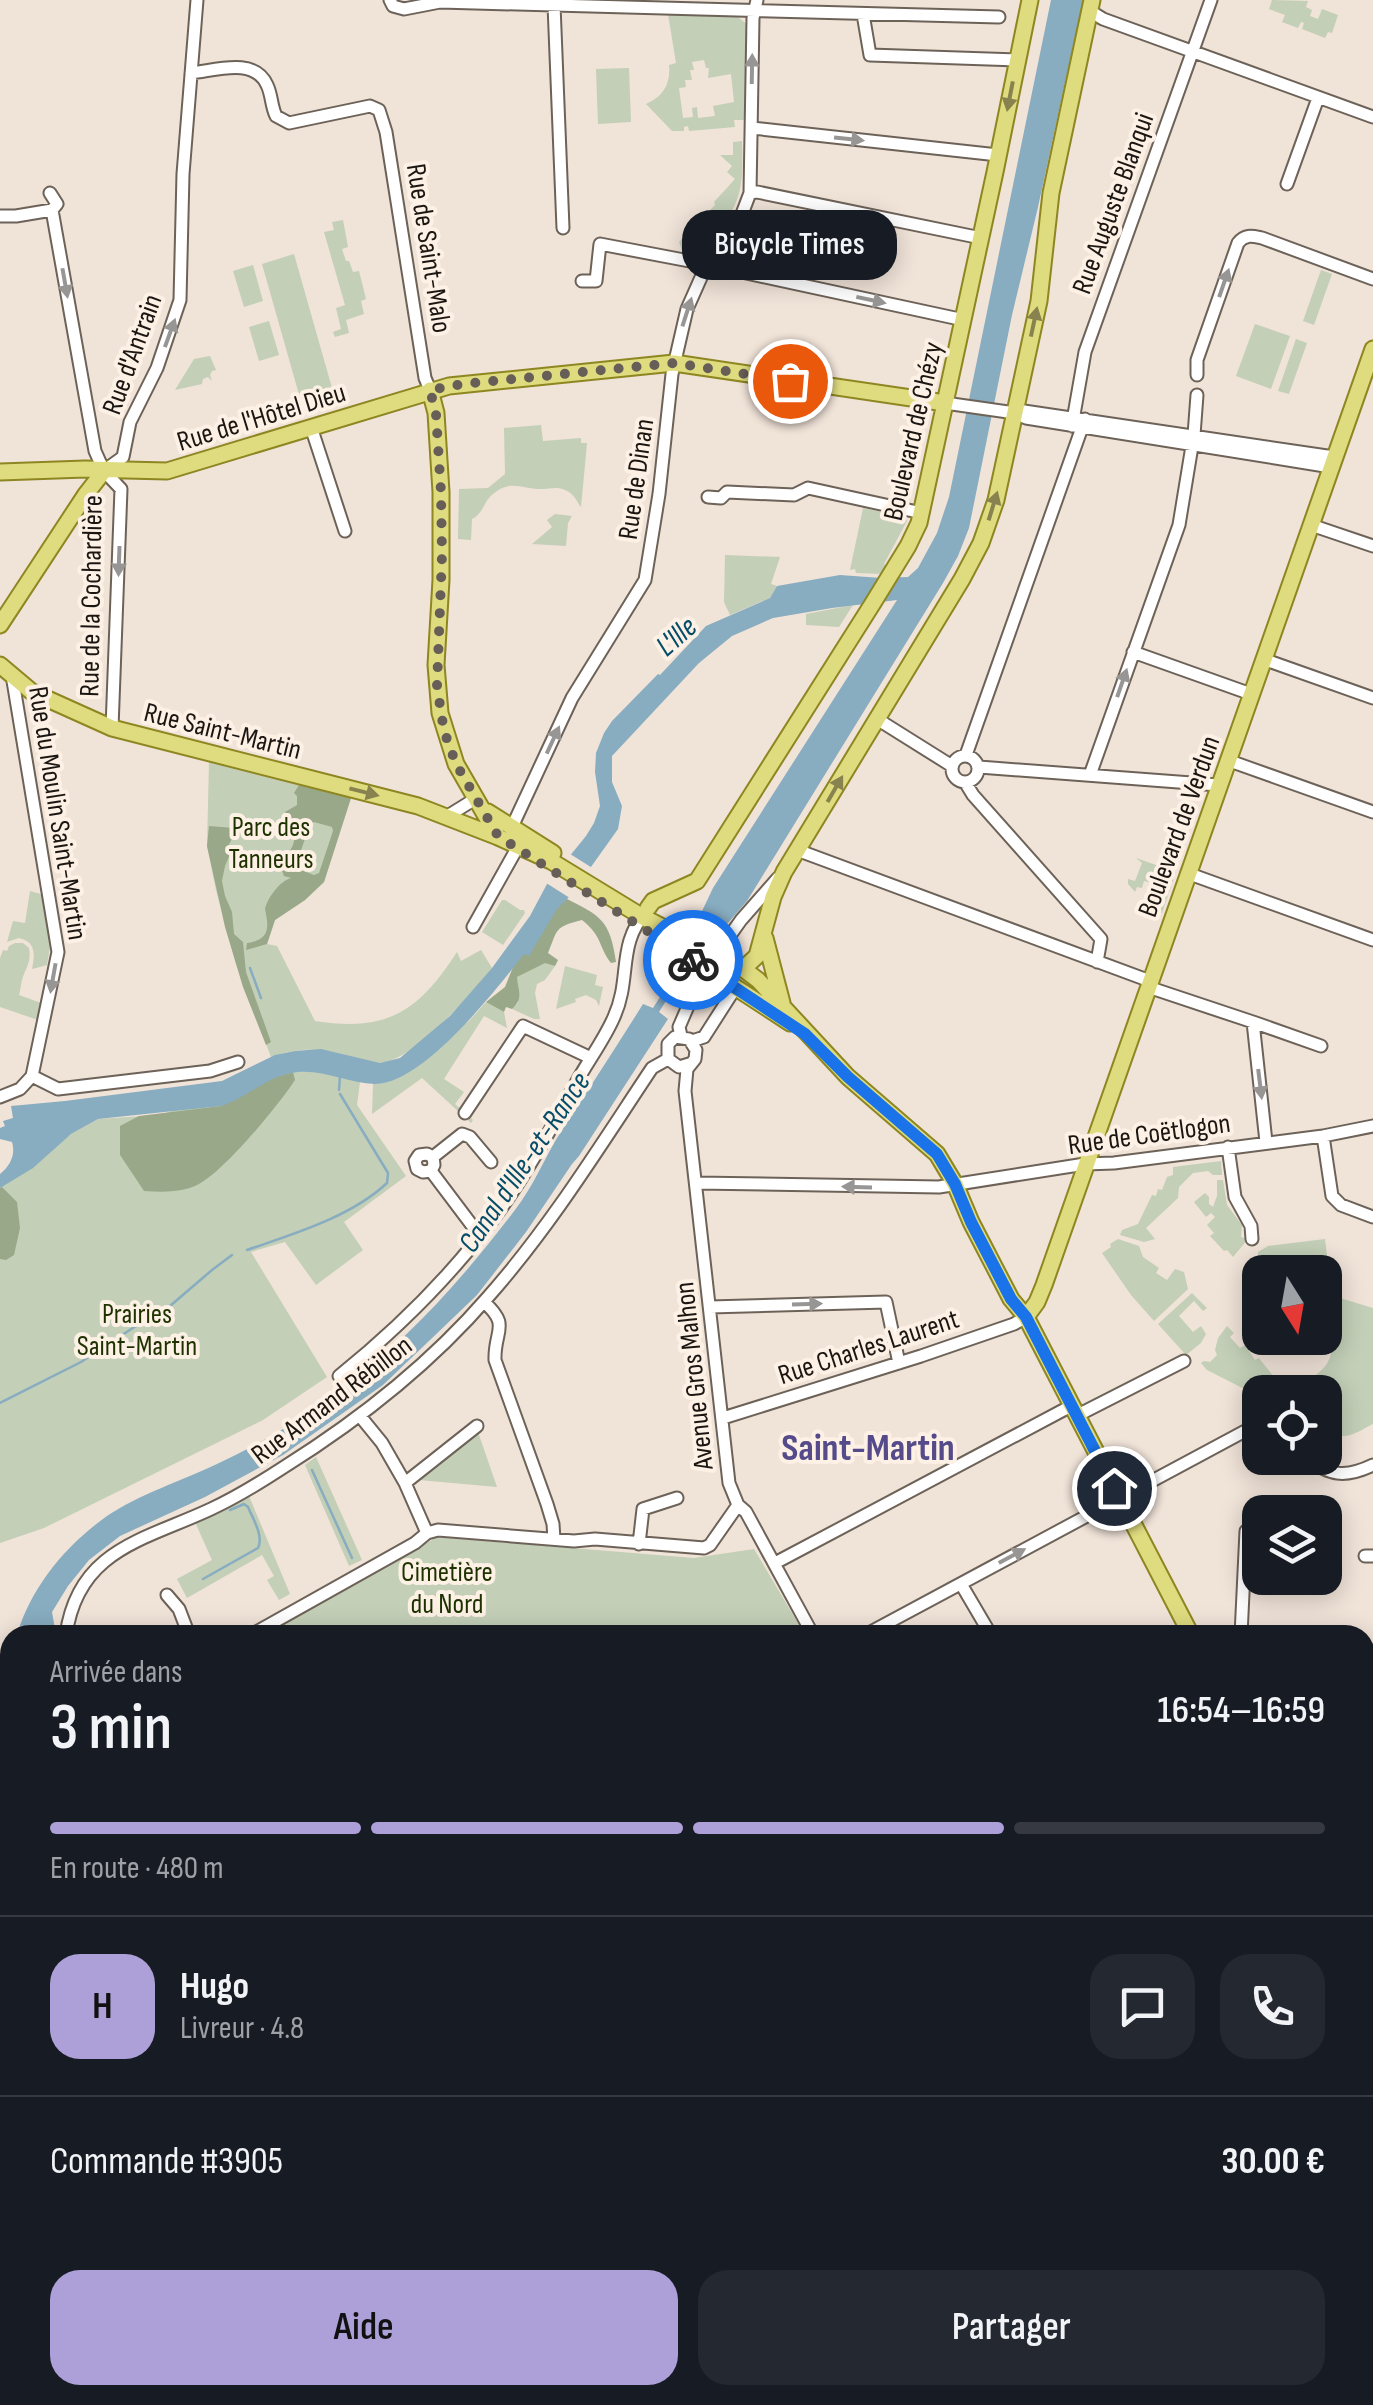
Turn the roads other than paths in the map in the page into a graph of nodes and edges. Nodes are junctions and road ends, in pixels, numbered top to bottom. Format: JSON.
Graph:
{"nodes":[{"id":1,"x":197,"y":0,"type":"edge"},
{"id":2,"x":1030,"y":0,"type":"edge"},
{"id":3,"x":1211,"y":0,"type":"edge"},
{"id":4,"x":393,"y":4,"type":"edge"},
{"id":5,"x":554,"y":5,"type":"junction"},
{"id":6,"x":756,"y":5,"type":"edge"},
{"id":7,"x":1091,"y":5,"type":"edge"},
{"id":8,"x":863,"y":14,"type":"junction"},
{"id":9,"x":999,"y":17,"type":"dead end"},
{"id":10,"x":1192,"y":52,"type":"junction"},
{"id":11,"x":1018,"y":60,"type":"junction"},
{"id":12,"x":191,"y":74,"type":"junction"},
{"id":13,"x":1318,"y":98,"type":"junction"},
{"id":14,"x":1373,"y":118,"type":"edge"},
{"id":15,"x":752,"y":128,"type":"junction"},
{"id":16,"x":998,"y":155,"type":"junction"},
{"id":17,"x":1287,"y":184,"type":"dead end"},
{"id":18,"x":50,"y":192,"type":"dead end"},
{"id":19,"x":750,"y":193,"type":"junction"},
{"id":20,"x":52,"y":210,"type":"junction"},
{"id":21,"x":0,"y":216,"type":"edge"},
{"id":22,"x":563,"y":228,"type":"dead end"},
{"id":23,"x":982,"y":238,"type":"junction"},
{"id":24,"x":707,"y":264,"type":"junction"},
{"id":25,"x":1373,"y":279,"type":"edge"},
{"id":26,"x":582,"y":280,"type":"dead end"},
{"id":27,"x":964,"y":320,"type":"junction"},
{"id":28,"x":1373,"y":349,"type":"edge"},
{"id":29,"x":674,"y":363,"type":"junction"},
{"id":30,"x":1197,"y":376,"type":"dead end"},
{"id":31,"x":430,"y":390,"type":"junction"},
{"id":32,"x":1197,"y":396,"type":"dead end"},
{"id":33,"x":952,"y":404,"type":"junction"},
{"id":34,"x":1010,"y":413,"type":"junction"},
{"id":35,"x":1078,"y":423,"type":"junction"},
{"id":36,"x":311,"y":427,"type":"junction"},
{"id":37,"x":1193,"y":440,"type":"junction"},
{"id":38,"x":1332,"y":462,"type":"junction"},
{"id":39,"x":104,"y":471,"type":"junction"},
{"id":40,"x":0,"y":472,"type":"edge"},
{"id":41,"x":708,"y":497,"type":"dead end"},
{"id":42,"x":922,"y":513,"type":"junction"},
{"id":43,"x":1311,"y":525,"type":"junction"},
{"id":44,"x":346,"y":531,"type":"dead end"},
{"id":45,"x":1373,"y":546,"type":"edge"},
{"id":46,"x":0,"y":625,"type":"edge"},
{"id":47,"x":1133,"y":652,"type":"junction"},
{"id":48,"x":1263,"y":660,"type":"junction"},
{"id":49,"x":6,"y":670,"type":"edge"},
{"id":50,"x":1251,"y":694,"type":"junction"},
{"id":51,"x":1373,"y":698,"type":"edge"},
{"id":52,"x":877,"y":719,"type":"junction"},
{"id":53,"x":112,"y":728,"type":"junction"},
{"id":54,"x":966,"y":756,"type":"junction"},
{"id":55,"x":1227,"y":760,"type":"junction"},
{"id":56,"x":952,"y":766,"type":"junction"},
{"id":57,"x":978,"y":767,"type":"junction"},
{"id":58,"x":1090,"y":775,"type":"junction"},
{"id":59,"x":965,"y":782,"type":"junction"},
{"id":60,"x":1218,"y":785,"type":"junction"},
{"id":61,"x":478,"y":803,"type":"junction"},
{"id":62,"x":1373,"y":812,"type":"edge"},
{"id":63,"x":446,"y":817,"type":"junction"},
{"id":64,"x":500,"y":830,"type":"junction"},
{"id":65,"x":523,"y":843,"type":"junction"},
{"id":66,"x":797,"y":850,"type":"junction"},
{"id":67,"x":784,"y":872,"type":"junction"},
{"id":68,"x":1188,"y":873,"type":"junction"},
{"id":69,"x":766,"y":922,"type":"junction"},
{"id":70,"x":655,"y":925,"type":"junction"},
{"id":71,"x":472,"y":926,"type":"dead end"},
{"id":72,"x":1373,"y":940,"type":"edge"},
{"id":73,"x":723,"y":960,"type":"junction"},
{"id":74,"x":1097,"y":962,"type":"junction"},
{"id":75,"x":744,"y":968,"type":"junction"},
{"id":76,"x":1149,"y":984,"type":"junction"},
{"id":77,"x":736,"y":987,"type":"junction"},
{"id":78,"x":694,"y":990,"type":"tunnel mouth"},
{"id":79,"x":783,"y":1006,"type":"junction"},
{"id":80,"x":1252,"y":1022,"type":"junction"},
{"id":81,"x":805,"y":1034,"type":"junction"},
{"id":82,"x":686,"y":1039,"type":"junction"},
{"id":83,"x":1321,"y":1046,"type":"dead end"},
{"id":84,"x":590,"y":1058,"type":"junction"},
{"id":85,"x":238,"y":1062,"type":"dead end"},
{"id":86,"x":671,"y":1062,"type":"junction"},
{"id":87,"x":689,"y":1064,"type":"junction"},
{"id":88,"x":32,"y":1076,"type":"junction"},
{"id":89,"x":686,"y":1091,"type":"junction"},
{"id":90,"x":0,"y":1097,"type":"edge"},
{"id":91,"x":465,"y":1113,"type":"dead end"},
{"id":92,"x":1373,"y":1130,"type":"edge"},
{"id":93,"x":1323,"y":1136,"type":"junction"},
{"id":94,"x":1266,"y":1142,"type":"junction"},
{"id":95,"x":1228,"y":1147,"type":"junction"},
{"id":96,"x":491,"y":1162,"type":"dead end"},
{"id":97,"x":1085,"y":1164,"type":"junction"},
{"id":98,"x":696,"y":1182,"type":"junction"},
{"id":99,"x":955,"y":1184,"type":"junction"},
{"id":100,"x":1373,"y":1217,"type":"edge"},
{"id":101,"x":480,"y":1236,"type":"junction"},
{"id":102,"x":1252,"y":1239,"type":"dead end"},
{"id":103,"x":484,"y":1302,"type":"junction"},
{"id":104,"x":710,"y":1307,"type":"junction"},
{"id":105,"x":1026,"y":1317,"type":"junction"},
{"id":106,"x":1184,"y":1361,"type":"dead end"},
{"id":107,"x":899,"y":1363,"type":"junction"},
{"id":108,"x":339,"y":1376,"type":"dead end"},
{"id":109,"x":1074,"y":1411,"type":"junction"},
{"id":110,"x":360,"y":1416,"type":"junction"},
{"id":111,"x":723,"y":1418,"type":"junction"},
{"id":112,"x":476,"y":1426,"type":"dead end"},
{"id":113,"x":1242,"y":1434,"type":"edge"},
{"id":114,"x":1373,"y":1465,"type":"edge"},
{"id":115,"x":1342,"y":1473,"type":"edge"},
{"id":116,"x":405,"y":1483,"type":"junction"},
{"id":117,"x":677,"y":1498,"type":"dead end"},
{"id":118,"x":1120,"y":1498,"type":"junction"},
{"id":119,"x":738,"y":1505,"type":"junction"},
{"id":120,"x":427,"y":1533,"type":"junction"},
{"id":121,"x":554,"y":1540,"type":"junction"},
{"id":122,"x":640,"y":1544,"type":"junction"},
{"id":123,"x":774,"y":1563,"type":"junction"},
{"id":124,"x":960,"y":1584,"type":"junction"},
{"id":125,"x":167,"y":1595,"type":"dead end"},
{"id":126,"x":1243,"y":1595,"type":"edge"},
{"id":127,"x":67,"y":1625,"type":"edge"},
{"id":128,"x":185,"y":1625,"type":"edge"},
{"id":129,"x":269,"y":1625,"type":"edge"},
{"id":130,"x":808,"y":1625,"type":"edge"},
{"id":131,"x":884,"y":1625,"type":"edge"},
{"id":132,"x":985,"y":1625,"type":"edge"},
{"id":133,"x":1187,"y":1625,"type":"edge"},
{"id":134,"x":1241,"y":1625,"type":"edge"}],
"edges":[{"from":1,"to":12,"type":"street","name":"Rue d'Antrain"},
{"from":2,"to":11,"type":"main road","name":"Boulevard de Chézy"},
{"from":3,"to":10,"type":"street","name":"Rue Auguste Blanqui"},
{"from":4,"to":5,"type":"street"},
{"from":5,"to":6,"type":"street"},
{"from":5,"to":22,"type":"street"},
{"from":6,"to":8,"type":"street"},
{"from":15,"to":6,"type":"street","name":"Rue de Dinan","one_way":true},
{"from":7,"to":10,"type":"street"},
{"from":34,"to":7,"type":"main road","one_way":true},
{"from":8,"to":9,"type":"street"},
{"from":8,"to":11,"type":"street"},
{"from":10,"to":13,"type":"street"},
{"from":10,"to":35,"type":"street","name":"Rue Auguste Blanqui"},
{"from":11,"to":16,"type":"main road","name":"Boulevard de Chézy","one_way":true},
{"from":12,"to":31,"type":"street","name":"Rue de Saint-Malo"},
{"from":39,"to":12,"type":"street","name":"Rue d'Antrain","one_way":true},
{"from":13,"to":14,"type":"street"},
{"from":13,"to":17,"type":"street"},
{"from":15,"to":16,"type":"street","one_way":true},
{"from":15,"to":19,"type":"street","name":"Rue de Dinan"},
{"from":16,"to":23,"type":"main road","name":"Boulevard de Chézy"},
{"from":18,"to":20,"type":"street","name":"Rue de la Cochardière"},
{"from":19,"to":23,"type":"street"},
{"from":19,"to":24,"type":"street","name":"Rue de Dinan"},
{"from":20,"to":21,"type":"street"},
{"from":20,"to":39,"type":"street","name":"Rue de la Cochardière","one_way":true},
{"from":23,"to":27,"type":"main road","name":"Boulevard de Chézy"},
{"from":24,"to":26,"type":"street"},
{"from":24,"to":27,"type":"street","one_way":true},
{"from":29,"to":24,"type":"street","name":"Rue de Dinan","one_way":true},
{"from":30,"to":25,"type":"street","one_way":true},
{"from":27,"to":33,"type":"main road","name":"Boulevard de Chézy"},
{"from":28,"to":38,"type":"main road","name":"Boulevard de Verdun"},
{"from":29,"to":31,"type":"main road","name":"Rue de l'Hôtel Dieu"},
{"from":29,"to":33,"type":"main road","name":"Rue de l'Hôtel Dieu"},
{"from":64,"to":29,"type":"street","name":"Rue de Dinan","one_way":true},
{"from":31,"to":36,"type":"main road","name":"Rue de l'Hôtel Dieu"},
{"from":31,"to":61,"type":"main road","name":"Rue de Saint-Malo"},
{"from":32,"to":37,"type":"street"},
{"from":33,"to":34,"type":"street"},
{"from":33,"to":42,"type":"main road","name":"Boulevard de Chézy"},
{"from":34,"to":35,"type":"street"},
{"from":52,"to":34,"type":"main road","one_way":true},
{"from":35,"to":37,"type":"street"},
{"from":35,"to":54,"type":"street","name":"Rue Auguste Blanqui"},
{"from":36,"to":39,"type":"main road","name":"Rue de l'Hôtel Dieu"},
{"from":36,"to":44,"type":"street"},
{"from":37,"to":38,"type":"street"},
{"from":37,"to":47,"type":"street"},
{"from":38,"to":43,"type":"main road","name":"Boulevard de Verdun"},
{"from":39,"to":40,"type":"main road","name":"Rue de l'Hôtel Dieu"},
{"from":39,"to":46,"type":"main road","name":"Rue d'Antrain"},
{"from":39,"to":53,"type":"street","name":"Rue de la Cochardière","one_way":true},
{"from":41,"to":42,"type":"street"},
{"from":42,"to":70,"type":"main road","name":"Boulevard de Chézy"},
{"from":43,"to":45,"type":"street"},
{"from":43,"to":48,"type":"main road","name":"Boulevard de Verdun"},
{"from":47,"to":50,"type":"street"},
{"from":58,"to":47,"type":"street","one_way":true},
{"from":48,"to":50,"type":"main road","name":"Boulevard de Verdun"},
{"from":48,"to":51,"type":"street"},
{"from":49,"to":53,"type":"main road","name":"Rue Saint-Martin"},
{"from":49,"to":88,"type":"street","name":"Rue du Moulin Saint-Martin","one_way":true},
{"from":50,"to":55,"type":"main road","name":"Boulevard de Verdun"},
{"from":52,"to":56,"type":"street"},
{"from":66,"to":52,"type":"main road","one_way":true},
{"from":53,"to":63,"type":"main road","name":"Rue Saint-Martin","one_way":true},
{"from":54,"to":56,"type":"street"},
{"from":54,"to":57,"type":"street"},
{"from":55,"to":60,"type":"main road","name":"Boulevard de Verdun"},
{"from":55,"to":62,"type":"street"},
{"from":56,"to":59,"type":"street"},
{"from":57,"to":58,"type":"street"},
{"from":57,"to":59,"type":"street"},
{"from":58,"to":60,"type":"street"},
{"from":59,"to":74,"type":"street"},
{"from":60,"to":68,"type":"main road","name":"Boulevard de Verdun"},
{"from":61,"to":63,"type":"street"},
{"from":61,"to":64,"type":"main road","name":"Rue de Saint-Malo"},
{"from":63,"to":64,"type":"main road","name":"Rue Saint-Martin"},
{"from":64,"to":65,"type":"main road","name":"Rue de Saint-Malo"},
{"from":65,"to":70,"type":"main road","name":"Rue de Saint-Malo"},
{"from":65,"to":71,"type":"street"},
{"from":66,"to":67,"type":"main road"},
{"from":66,"to":74,"type":"street"},
{"from":67,"to":69,"type":"main road"},
{"from":67,"to":73,"type":"street"},
{"from":68,"to":72,"type":"street"},
{"from":68,"to":76,"type":"main road","name":"Boulevard de Verdun"},
{"from":69,"to":75,"type":"main road"},
{"from":69,"to":79,"type":"main road"},
{"from":70,"to":73,"type":"main road","name":"Rue de Saint-Malo","bridge":true},
{"from":70,"to":84,"type":"street"},
{"from":73,"to":75,"type":"main road","name":"Rue de Saint-Malo"},
{"from":73,"to":77,"type":"main road","name":"Rue de Saint-Malo"},
{"from":74,"to":76,"type":"street"},
{"from":75,"to":79,"type":"main road","name":"Rue de Saint-Malo"},
{"from":76,"to":80,"type":"street"},
{"from":76,"to":97,"type":"main road","name":"Boulevard de Verdun"},
{"from":77,"to":81,"type":"main road","name":"Rue de Saint-Malo"},
{"from":77,"to":82,"type":"street","name":"Rue Armand Rébillon"},
{"from":78,"to":82,"type":"street"},
{"from":79,"to":81,"type":"main road","name":"Rue de Saint-Malo"},
{"from":80,"to":83,"type":"street"},
{"from":80,"to":94,"type":"street","one_way":true},
{"from":81,"to":99,"type":"main road","name":"Rue de Saint-Malo"},
{"from":82,"to":86,"type":"street","name":"Rue Armand Rébillon"},
{"from":82,"to":87,"type":"street"},
{"from":84,"to":91,"type":"street"},
{"from":84,"to":101,"type":"street"},
{"from":85,"to":88,"type":"street"},
{"from":86,"to":87,"type":"street"},
{"from":86,"to":89,"type":"street","name":"Avenue Gros Malhon"},
{"from":86,"to":103,"type":"street","name":"Rue Armand Rébillon"},
{"from":87,"to":89,"type":"street","name":"Avenue Gros Malhon"},
{"from":88,"to":90,"type":"street"},
{"from":89,"to":98,"type":"street","name":"Avenue Gros Malhon"},
{"from":92,"to":93,"type":"street","name":"Rue de Coëtlogon"},
{"from":93,"to":94,"type":"street","name":"Rue de Coëtlogon"},
{"from":93,"to":100,"type":"street"},
{"from":94,"to":95,"type":"street","name":"Rue de Coëtlogon"},
{"from":95,"to":97,"type":"street","name":"Rue de Coëtlogon"},
{"from":95,"to":102,"type":"street"},
{"from":96,"to":101,"type":"street"},
{"from":97,"to":99,"type":"street","name":"Rue de Coëtlogon"},
{"from":97,"to":105,"type":"main road","name":"Boulevard de Verdun"},
{"from":99,"to":98,"type":"street","name":"Rue de Coëtlogon","one_way":true},
{"from":98,"to":104,"type":"street","name":"Avenue Gros Malhon"},
{"from":99,"to":105,"type":"main road","name":"Rue de Saint-Malo"},
{"from":101,"to":108,"type":"street"},
{"from":103,"to":110,"type":"street","name":"Rue Armand Rébillon"},
{"from":103,"to":121,"type":"street"},
{"from":104,"to":107,"type":"street","one_way":true},
{"from":104,"to":111,"type":"street","name":"Avenue Gros Malhon"},
{"from":105,"to":107,"type":"street","name":"Rue Charles Laurent"},
{"from":105,"to":109,"type":"main road","name":"Rue de Saint-Malo"},
{"from":106,"to":109,"type":"street"},
{"from":107,"to":111,"type":"street","name":"Rue Charles Laurent"},
{"from":109,"to":118,"type":"main road","name":"Rue de Saint-Malo"},
{"from":109,"to":123,"type":"street"},
{"from":110,"to":116,"type":"street"},
{"from":110,"to":127,"type":"street","name":"Rue Armand Rébillon"},
{"from":111,"to":119,"type":"street","name":"Avenue Gros Malhon"},
{"from":112,"to":116,"type":"street"},
{"from":113,"to":118,"type":"street"},
{"from":114,"to":115,"type":"street"},
{"from":116,"to":120,"type":"street"},
{"from":117,"to":122,"type":"street"},
{"from":124,"to":118,"type":"street","one_way":true},
{"from":118,"to":133,"type":"main road","name":"Rue de Saint-Malo"},
{"from":119,"to":122,"type":"street"},
{"from":119,"to":123,"type":"street","name":"Avenue Gros Malhon"},
{"from":120,"to":121,"type":"street"},
{"from":120,"to":129,"type":"street"},
{"from":121,"to":122,"type":"street"},
{"from":123,"to":130,"type":"street","name":"Avenue Gros Malhon"},
{"from":124,"to":131,"type":"street"},
{"from":124,"to":132,"type":"street"},
{"from":125,"to":128,"type":"street"},
{"from":126,"to":134,"type":"street"}]}
